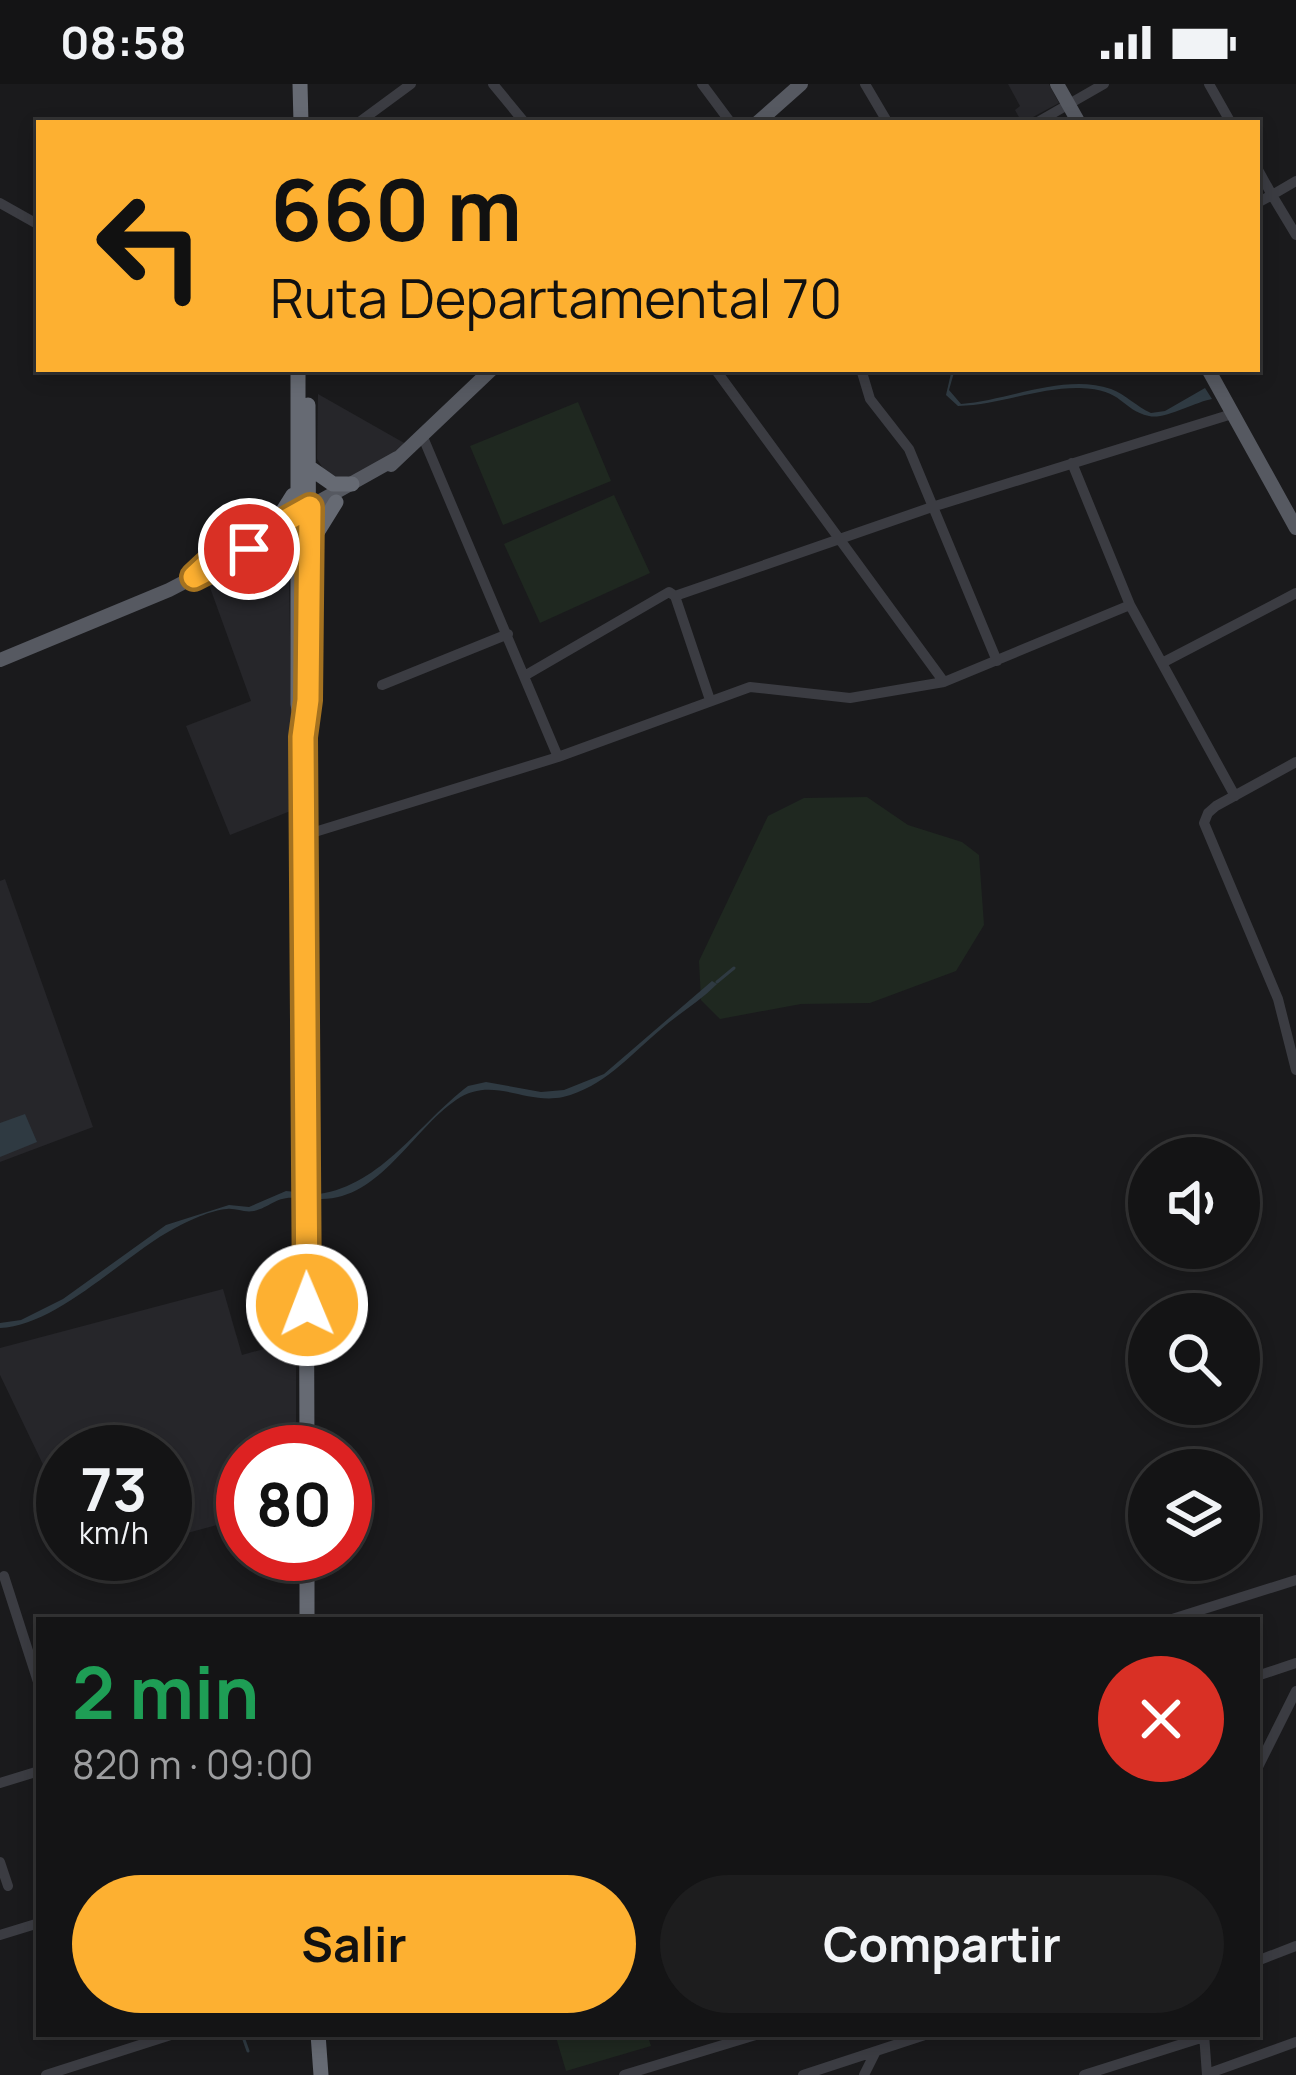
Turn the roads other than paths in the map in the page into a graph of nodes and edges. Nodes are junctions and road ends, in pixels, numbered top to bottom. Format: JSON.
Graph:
{"nodes":[{"id":1,"x":300,"y":84,"type":"edge"},
{"id":2,"x":411,"y":84,"type":"edge"},
{"id":3,"x":493,"y":84,"type":"edge"},
{"id":4,"x":702,"y":84,"type":"edge"},
{"id":5,"x":801,"y":84,"type":"edge"},
{"id":6,"x":865,"y":84,"type":"edge"},
{"id":7,"x":1057,"y":84,"type":"edge"},
{"id":8,"x":1104,"y":84,"type":"edge"},
{"id":9,"x":1209,"y":84,"type":"edge"},
{"id":10,"x":1069,"y":103,"type":"junction"},
{"id":11,"x":301,"y":120,"type":"edge"},
{"id":12,"x":362,"y":120,"type":"edge"},
{"id":13,"x":523,"y":120,"type":"edge"},
{"id":14,"x":729,"y":120,"type":"edge"},
{"id":15,"x":760,"y":120,"type":"edge"},
{"id":16,"x":886,"y":120,"type":"edge"},
{"id":17,"x":1041,"y":120,"type":"edge"},
{"id":18,"x":1078,"y":120,"type":"edge"},
{"id":19,"x":1230,"y":120,"type":"edge"},
{"id":20,"x":1260,"y":173,"type":"edge"},
{"id":21,"x":1296,"y":181,"type":"edge"},
{"id":22,"x":1272,"y":194,"type":"junction"},
{"id":23,"x":1260,"y":201,"type":"edge"},
{"id":24,"x":0,"y":203,"type":"edge"},
{"id":25,"x":36,"y":223,"type":"edge"},
{"id":26,"x":1296,"y":235,"type":"edge"},
{"id":27,"x":303,"y":372,"type":"edge"},
{"id":28,"x":303,"y":372,"type":"edge"},
{"id":29,"x":489,"y":372,"type":"edge"},
{"id":30,"x":718,"y":372,"type":"edge"},
{"id":31,"x":862,"y":372,"type":"edge"},
{"id":32,"x":1210,"y":372,"type":"edge"},
{"id":33,"x":1229,"y":408,"type":"junction"},
{"id":34,"x":422,"y":434,"type":"junction"},
{"id":35,"x":397,"y":458,"type":"junction"},
{"id":36,"x":1072,"y":463,"type":"junction"},
{"id":37,"x":310,"y":468,"type":"junction"},
{"id":38,"x":352,"y":484,"type":"junction"},
{"id":39,"x":296,"y":487,"type":"junction"},
{"id":40,"x":336,"y":502,"type":"junction"},
{"id":41,"x":932,"y":507,"type":"junction"},
{"id":42,"x":303,"y":515,"type":"junction"},
{"id":43,"x":1296,"y":528,"type":"edge"},
{"id":44,"x":271,"y":530,"type":"junction"},
{"id":45,"x":842,"y":538,"type":"junction"},
{"id":46,"x":259,"y":545,"type":"junction"},
{"id":47,"x":310,"y":548,"type":"junction"},
{"id":48,"x":298,"y":567,"type":"junction"},
{"id":49,"x":194,"y":577,"type":"junction"},
{"id":50,"x":1296,"y":592,"type":"edge"},
{"id":51,"x":675,"y":596,"type":"junction"},
{"id":52,"x":1130,"y":605,"type":"junction"},
{"id":53,"x":508,"y":634,"type":"junction"},
{"id":54,"x":0,"y":659,"type":"edge"},
{"id":55,"x":997,"y":661,"type":"junction"},
{"id":56,"x":1162,"y":663,"type":"junction"},
{"id":57,"x":526,"y":675,"type":"junction"},
{"id":58,"x":944,"y":682,"type":"junction"},
{"id":59,"x":382,"y":685,"type":"dead end"},
{"id":60,"x":710,"y":700,"type":"junction"},
{"id":61,"x":303,"y":737,"type":"junction"},
{"id":62,"x":558,"y":757,"type":"junction"},
{"id":63,"x":1296,"y":762,"type":"edge"},
{"id":64,"x":1235,"y":796,"type":"junction"},
{"id":65,"x":305,"y":835,"type":"junction"},
{"id":66,"x":1291,"y":1026,"type":"edge"},
{"id":67,"x":1296,"y":1070,"type":"edge"},
{"id":68,"x":307,"y":1425,"type":"edge"},
{"id":69,"x":4,"y":1576,"type":"dead end"},
{"id":70,"x":1296,"y":1580,"type":"edge"},
{"id":71,"x":307,"y":1581,"type":"edge"},
{"id":72,"x":307,"y":1617,"type":"edge"},
{"id":73,"x":1179,"y":1617,"type":"edge"},
{"id":74,"x":1296,"y":1663,"type":"edge"},
{"id":75,"x":1260,"y":1675,"type":"edge"},
{"id":76,"x":36,"y":1676,"type":"edge"},
{"id":77,"x":1296,"y":1691,"type":"edge"},
{"id":78,"x":1260,"y":1763,"type":"edge"},
{"id":79,"x":36,"y":1772,"type":"edge"},
{"id":80,"x":0,"y":1783,"type":"edge"},
{"id":81,"x":0,"y":1862,"type":"edge"},
{"id":82,"x":8,"y":1886,"type":"dead end"},
{"id":83,"x":36,"y":1924,"type":"edge"},
{"id":84,"x":0,"y":1936,"type":"edge"},
{"id":85,"x":1296,"y":1946,"type":"edge"},
{"id":86,"x":1260,"y":1960,"type":"edge"},
{"id":87,"x":165,"y":2037,"type":"edge"},
{"id":88,"x":319,"y":2037,"type":"edge"},
{"id":89,"x":748,"y":2037,"type":"edge"},
{"id":90,"x":920,"y":2037,"type":"edge"},
{"id":91,"x":1198,"y":2037,"type":"edge"},
{"id":92,"x":1204,"y":2037,"type":"edge"},
{"id":93,"x":1296,"y":2042,"type":"edge"},
{"id":94,"x":875,"y":2053,"type":"junction"},
{"id":95,"x":1207,"y":2074,"type":"edge"},
{"id":96,"x":46,"y":2075,"type":"edge"},
{"id":97,"x":321,"y":2075,"type":"edge"},
{"id":98,"x":624,"y":2075,"type":"edge"},
{"id":99,"x":803,"y":2075,"type":"edge"},
{"id":100,"x":864,"y":2075,"type":"edge"},
{"id":101,"x":1084,"y":2075,"type":"edge"}],
"edges":[{"from":1,"to":11,"type":"highway"},
{"from":2,"to":12,"type":"street"},
{"from":3,"to":13,"type":"street"},
{"from":4,"to":14,"type":"street"},
{"from":5,"to":15,"type":"main road"},
{"from":6,"to":16,"type":"street"},
{"from":7,"to":10,"type":"main road"},
{"from":8,"to":10,"type":"street"},
{"from":9,"to":19,"type":"street"},
{"from":10,"to":17,"type":"street"},
{"from":10,"to":18,"type":"main road"},
{"from":20,"to":22,"type":"street"},
{"from":21,"to":22,"type":"street"},
{"from":22,"to":23,"type":"street"},
{"from":22,"to":26,"type":"street"},
{"from":24,"to":25,"type":"street"},
{"from":27,"to":37,"type":"highway"},
{"from":28,"to":39,"type":"highway"},
{"from":29,"to":34,"type":"main road"},
{"from":30,"to":45,"type":"street"},
{"from":31,"to":41,"type":"street"},
{"from":32,"to":33,"type":"main road"},
{"from":33,"to":36,"type":"street"},
{"from":33,"to":43,"type":"main road"},
{"from":34,"to":35,"type":"main road"},
{"from":34,"to":53,"type":"street"},
{"from":35,"to":38,"type":"main road"},
{"from":35,"to":40,"type":"main road"},
{"from":36,"to":41,"type":"street"},
{"from":36,"to":52,"type":"street"},
{"from":37,"to":38,"type":"highway"},
{"from":37,"to":42,"type":"highway"},
{"from":38,"to":42,"type":"main road"},
{"from":39,"to":42,"type":"highway"},
{"from":39,"to":44,"type":"highway"},
{"from":40,"to":42,"type":"main road"},
{"from":40,"to":47,"type":"highway"},
{"from":41,"to":45,"type":"street"},
{"from":41,"to":55,"type":"street"},
{"from":42,"to":44,"type":"main road"},
{"from":42,"to":46,"type":"main road"},
{"from":42,"to":47,"type":"highway"},
{"from":42,"to":48,"type":"highway"},
{"from":44,"to":49,"type":"main road"},
{"from":45,"to":51,"type":"street"},
{"from":45,"to":58,"type":"street"},
{"from":46,"to":48,"type":"highway"},
{"from":46,"to":49,"type":"main road"},
{"from":47,"to":61,"type":"highway"},
{"from":48,"to":61,"type":"highway"},
{"from":49,"to":54,"type":"main road"},
{"from":50,"to":56,"type":"street"},
{"from":51,"to":57,"type":"street"},
{"from":51,"to":60,"type":"street"},
{"from":52,"to":55,"type":"street"},
{"from":52,"to":56,"type":"street"},
{"from":53,"to":57,"type":"street"},
{"from":53,"to":59,"type":"street"},
{"from":55,"to":58,"type":"street"},
{"from":56,"to":64,"type":"street"},
{"from":57,"to":62,"type":"street"},
{"from":58,"to":60,"type":"street"},
{"from":60,"to":62,"type":"street"},
{"from":61,"to":65,"type":"highway"},
{"from":62,"to":65,"type":"street"},
{"from":63,"to":64,"type":"street"},
{"from":64,"to":66,"type":"street"},
{"from":65,"to":68,"type":"highway"},
{"from":66,"to":67,"type":"street"},
{"from":69,"to":76,"type":"street"},
{"from":70,"to":73,"type":"street"},
{"from":71,"to":72,"type":"highway"},
{"from":74,"to":75,"type":"street"},
{"from":77,"to":78,"type":"street"},
{"from":79,"to":80,"type":"street"},
{"from":81,"to":82,"type":"street"},
{"from":83,"to":84,"type":"street"},
{"from":85,"to":86,"type":"street"},
{"from":87,"to":96,"type":"street"},
{"from":88,"to":97,"type":"highway"},
{"from":89,"to":98,"type":"street"},
{"from":90,"to":94,"type":"street"},
{"from":91,"to":101,"type":"street"},
{"from":92,"to":95,"type":"street"},
{"from":93,"to":95,"type":"street"},
{"from":94,"to":99,"type":"street"},
{"from":94,"to":100,"type":"street"}]}
